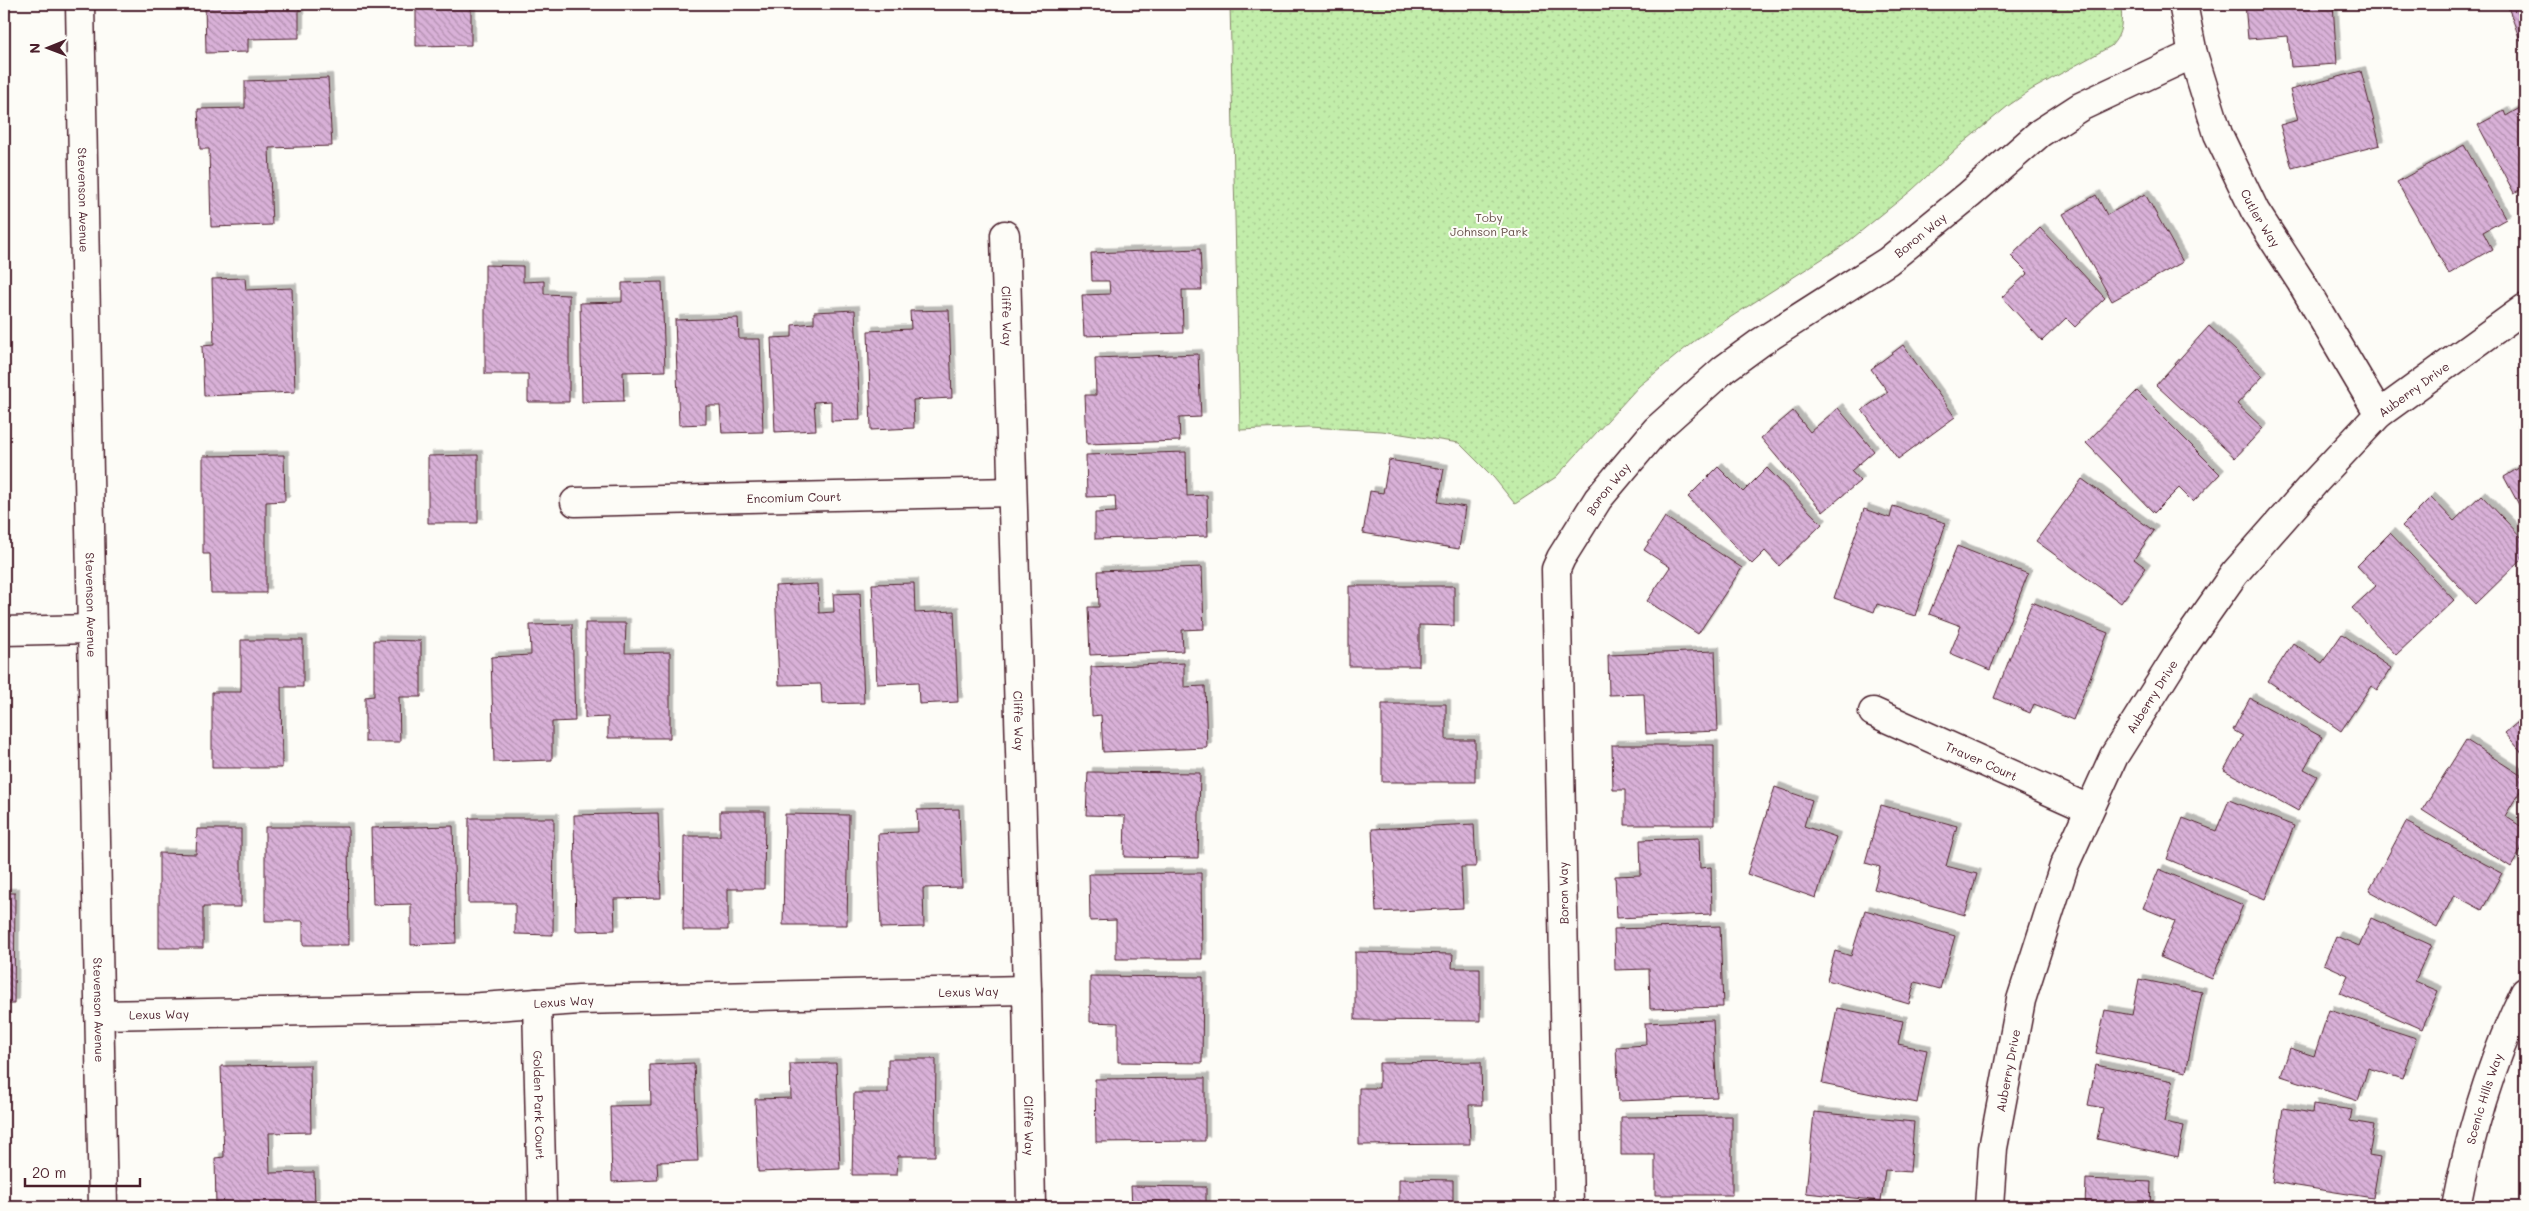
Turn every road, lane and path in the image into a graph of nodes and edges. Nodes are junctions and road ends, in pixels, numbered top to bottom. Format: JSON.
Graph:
{"nodes":[{"id":1,"x":80,"y":4,"type":"edge"},
{"id":2,"x":2183,"y":4,"type":"edge"},
{"id":3,"x":2193,"y":54,"type":"junction"},
{"id":4,"x":1004,"y":235,"type":"dead end"},
{"id":5,"x":2525,"y":308,"type":"edge"},
{"id":6,"x":2379,"y":414,"type":"junction"},
{"id":7,"x":1012,"y":492,"type":"junction"},
{"id":8,"x":575,"y":502,"type":"dead end"},
{"id":9,"x":92,"y":629,"type":"junction"},
{"id":10,"x":4,"y":631,"type":"edge"},
{"id":11,"x":1873,"y":712,"type":"dead end"},
{"id":12,"x":2089,"y":809,"type":"junction"},
{"id":13,"x":1027,"y":990,"type":"junction"},
{"id":14,"x":2525,"y":992,"type":"edge"},
{"id":15,"x":537,"y":1003,"type":"junction"},
{"id":16,"x":99,"y":1014,"type":"junction"},
{"id":17,"x":103,"y":1207,"type":"edge"},
{"id":18,"x":542,"y":1207,"type":"edge"},
{"id":19,"x":1031,"y":1207,"type":"edge"},
{"id":20,"x":1569,"y":1207,"type":"edge"},
{"id":21,"x":1988,"y":1207,"type":"edge"},
{"id":22,"x":2456,"y":1207,"type":"edge"}],
"edges":[{"from":1,"to":9,"type":"street","name":"Stevenson Avenue"},
{"from":2,"to":3,"type":"street","name":"Cutler Way"},
{"from":3,"to":6,"type":"street","name":"Cutler Way"},
{"from":3,"to":20,"type":"street","name":"Boron Way"},
{"from":4,"to":7,"type":"street","name":"Cliffe Way"},
{"from":5,"to":6,"type":"street","name":"Auberry Drive"},
{"from":6,"to":12,"type":"street","name":"Auberry Drive"},
{"from":7,"to":8,"type":"street","name":"Encomium Court"},
{"from":7,"to":13,"type":"street","name":"Cliffe Way"},
{"from":9,"to":10,"type":"street"},
{"from":9,"to":16,"type":"street","name":"Stevenson Avenue"},
{"from":11,"to":12,"type":"street","name":"Traver Court"},
{"from":12,"to":21,"type":"street","name":"Auberry Drive"},
{"from":13,"to":15,"type":"street","name":"Lexus Way"},
{"from":13,"to":19,"type":"street","name":"Cliffe Way"},
{"from":14,"to":22,"type":"street","name":"Scenic Hills Way"},
{"from":15,"to":16,"type":"street","name":"Lexus Way"},
{"from":15,"to":18,"type":"street","name":"Golden Park Court"},
{"from":16,"to":17,"type":"street","name":"Stevenson Avenue"}]}
